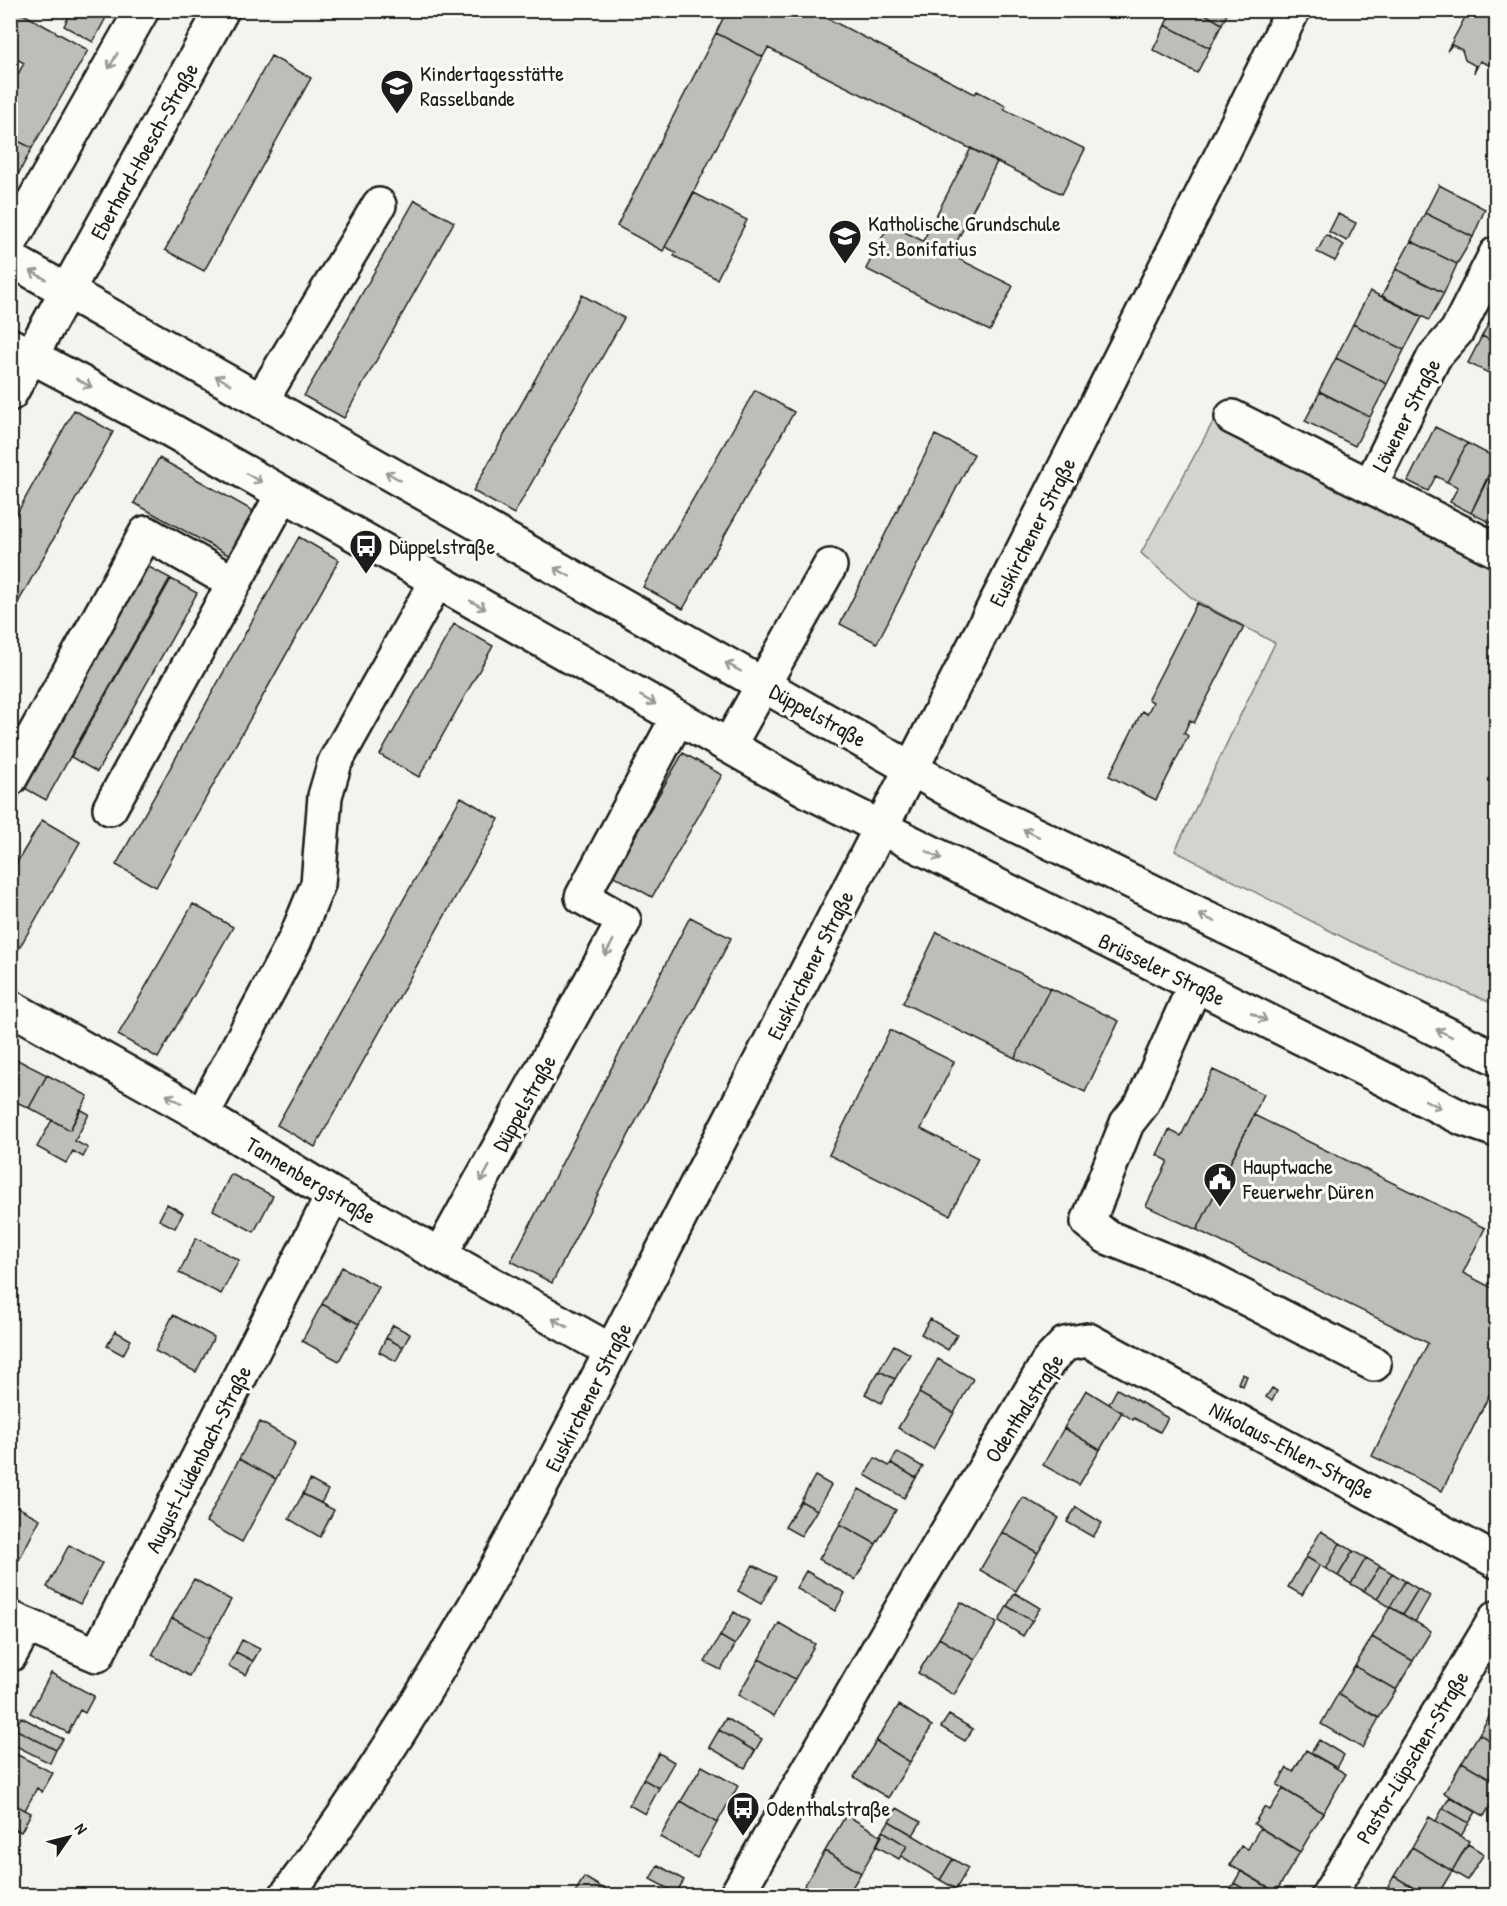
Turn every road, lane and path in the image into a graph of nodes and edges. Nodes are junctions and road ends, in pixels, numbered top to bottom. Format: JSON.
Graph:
{"nodes":[{"id":1,"x":142,"y":10,"type":"edge"},
{"id":2,"x":222,"y":10,"type":"edge"},
{"id":3,"x":1293,"y":10,"type":"edge"},
{"id":4,"x":379,"y":205,"type":"dead end"},
{"id":5,"x":10,"y":243,"type":"edge"},
{"id":6,"x":1497,"y":254,"type":"edge"},
{"id":7,"x":10,"y":259,"type":"edge"},
{"id":8,"x":66,"y":291,"type":"junction"},
{"id":9,"x":21,"y":350,"type":"edge"},
{"id":10,"x":10,"y":394,"type":"edge"},
{"id":11,"x":261,"y":401,"type":"junction"},
{"id":12,"x":1232,"y":417,"type":"dead end"},
{"id":13,"x":1370,"y":486,"type":"junction"},
{"id":14,"x":284,"y":494,"type":"junction"},
{"id":15,"x":1497,"y":550,"type":"edge"},
{"id":16,"x":830,"y":566,"type":"dead end"},
{"id":17,"x":436,"y":582,"type":"junction"},
{"id":18,"x":234,"y":583,"type":"junction"},
{"id":19,"x":764,"y":684,"type":"junction"},
{"id":20,"x":678,"y":717,"type":"junction"},
{"id":21,"x":729,"y":745,"type":"junction"},
{"id":22,"x":912,"y":767,"type":"junction"},
{"id":23,"x":10,"y":779,"type":"edge"},
{"id":24,"x":110,"y":808,"type":"dead end"},
{"id":25,"x":883,"y":827,"type":"junction"},
{"id":26,"x":1195,"y":985,"type":"junction"},
{"id":27,"x":10,"y":1007,"type":"edge"},
{"id":28,"x":1497,"y":1058,"type":"edge"},
{"id":29,"x":202,"y":1115,"type":"junction"},
{"id":30,"x":1497,"y":1130,"type":"edge"},
{"id":31,"x":333,"y":1195,"type":"junction"},
{"id":32,"x":440,"y":1255,"type":"junction"},
{"id":33,"x":1088,"y":1340,"type":"joint"},
{"id":34,"x":611,"y":1352,"type":"junction"},
{"id":35,"x":1374,"y":1364,"type":"dead end"},
{"id":36,"x":1497,"y":1561,"type":"edge"},
{"id":37,"x":1497,"y":1618,"type":"edge"},
{"id":38,"x":18,"y":1622,"type":"edge"},
{"id":39,"x":10,"y":1655,"type":"edge"},
{"id":40,"x":741,"y":1894,"type":"edge"},
{"id":41,"x":286,"y":1896,"type":"edge"},
{"id":42,"x":1328,"y":1896,"type":"edge"}],
"edges":[{"from":1,"to":5,"type":"street","one_way":true},
{"from":2,"to":8,"type":"street","name":"Eberhard-Hoesch-Straße"},
{"from":3,"to":22,"type":"street","name":"Euskirchener Straße"},
{"from":4,"to":11,"type":"street"},
{"from":6,"to":13,"type":"street","name":"Löwener Straße"},
{"from":8,"to":7,"type":"street","one_way":true},
{"from":8,"to":9,"type":"street","name":"Eberhard-Hoesch-Straße"},
{"from":11,"to":8,"type":"street","name":"Düppelstraße","one_way":true},
{"from":9,"to":10,"type":"street","name":"Eberhard-Hoesch-Straße"},
{"from":9,"to":14,"type":"street","one_way":true},
{"from":19,"to":11,"type":"street","name":"Düppelstraße","one_way":true},
{"from":12,"to":13,"type":"street"},
{"from":13,"to":15,"type":"street","name":"Löwener Straße"},
{"from":14,"to":17,"type":"street"},
{"from":14,"to":18,"type":"street"},
{"from":16,"to":19,"type":"street"},
{"from":17,"to":20,"type":"street","one_way":true},
{"from":17,"to":29,"type":"street"},
{"from":18,"to":23,"type":"street"},
{"from":18,"to":24,"type":"street"},
{"from":19,"to":21,"type":"street"},
{"from":19,"to":22,"type":"street","name":"Düppelstraße"},
{"from":20,"to":21,"type":"street"},
{"from":20,"to":32,"type":"street","name":"Düppelstraße","one_way":true},
{"from":21,"to":25,"type":"street","name":"Brüsseler Straße"},
{"from":22,"to":25,"type":"street","name":"Euskirchener Straße"},
{"from":28,"to":22,"type":"street","one_way":true},
{"from":25,"to":26,"type":"street","name":"Brüsseler Straße","one_way":true},
{"from":25,"to":34,"type":"street","name":"Euskirchener Straße"},
{"from":26,"to":30,"type":"street","name":"Brüsseler Straße","one_way":true},
{"from":26,"to":35,"type":"street"},
{"from":29,"to":27,"type":"street","name":"Tannenbergstraße","one_way":true},
{"from":29,"to":31,"type":"street","name":"Tannenbergstraße"},
{"from":31,"to":32,"type":"street","name":"Tannenbergstraße"},
{"from":31,"to":38,"type":"street","name":"August-Lüdenbach-Straße"},
{"from":34,"to":32,"type":"street","name":"Tannenbergstraße","one_way":true},
{"from":33,"to":36,"type":"street","name":"Nikolaus-Ehlen-Straße"},
{"from":33,"to":40,"type":"street","name":"Odenthalstraße"},
{"from":34,"to":41,"type":"street","name":"Euskirchener Straße"},
{"from":37,"to":42,"type":"street","name":"Pastor-Lüpschen-Straße"},
{"from":38,"to":39,"type":"street"}]}
